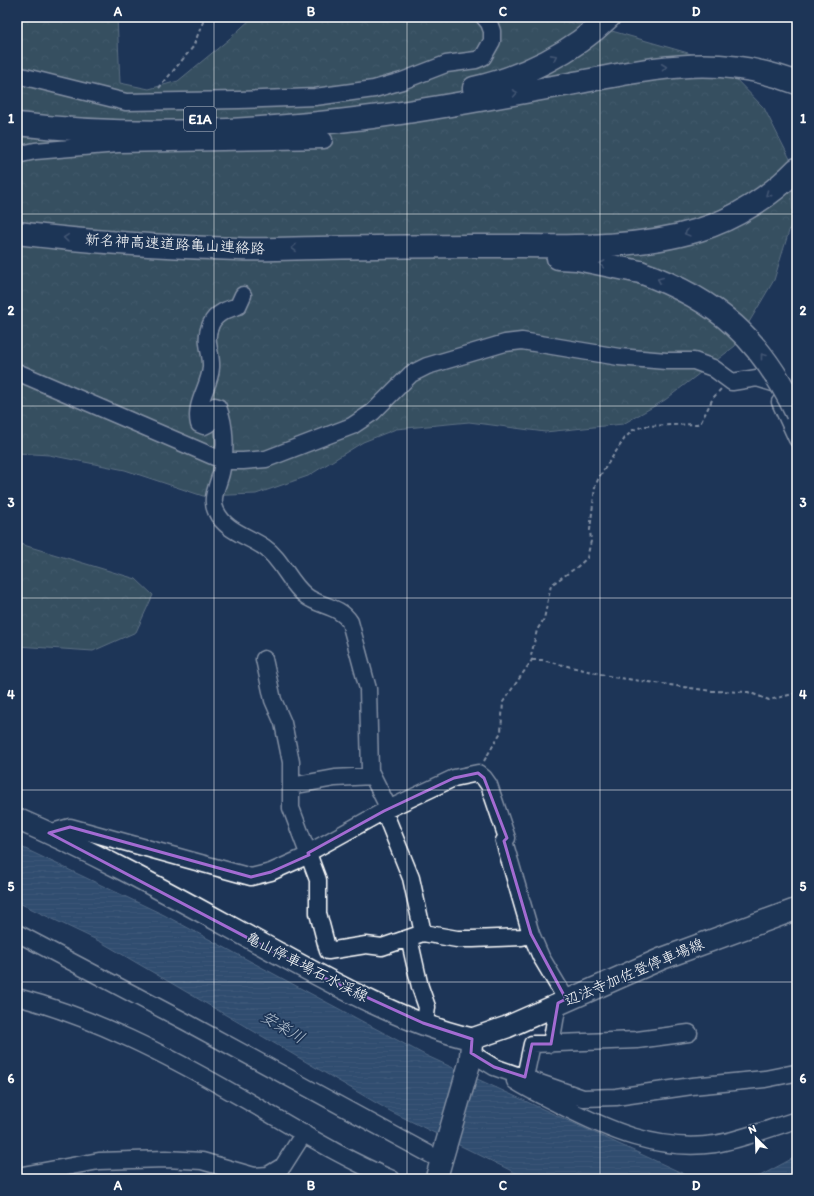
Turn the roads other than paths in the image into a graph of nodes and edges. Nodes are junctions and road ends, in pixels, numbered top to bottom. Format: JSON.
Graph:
{"nodes":[{"id":1,"x":484,"y":17,"type":"edge"},
{"id":2,"x":609,"y":17,"type":"edge"},
{"id":3,"x":17,"y":75,"type":"edge"},
{"id":4,"x":797,"y":83,"type":"edge"},
{"id":5,"x":17,"y":122,"type":"edge"},
{"id":6,"x":324,"y":140,"type":"dead end"},
{"id":7,"x":17,"y":155,"type":"edge"},
{"id":8,"x":797,"y":169,"type":"edge"},
{"id":9,"x":17,"y":233,"type":"edge"},
{"id":10,"x":333,"y":248,"type":"junction"},
{"id":11,"x":243,"y":295,"type":"dead end"},
{"id":12,"x":17,"y":372,"type":"edge"},
{"id":13,"x":768,"y":381,"type":"junction"},
{"id":14,"x":797,"y":391,"type":"edge"},
{"id":15,"x":797,"y":414,"type":"edge"},
{"id":16,"x":797,"y":439,"type":"edge"},
{"id":17,"x":224,"y":461,"type":"junction"},
{"id":18,"x":264,"y":659,"type":"dead end"},
{"id":19,"x":372,"y":776,"type":"junction"},
{"id":20,"x":291,"y":786,"type":"junction"},
{"id":21,"x":387,"y":810,"type":"junction"},
{"id":22,"x":17,"y":819,"type":"edge"},
{"id":23,"x":49,"y":833,"type":"junction"},
{"id":24,"x":309,"y":854,"type":"junction"},
{"id":25,"x":797,"y":909,"type":"edge"},
{"id":26,"x":17,"y":933,"type":"edge"},
{"id":27,"x":531,"y":934,"type":"junction"},
{"id":28,"x":416,"y":935,"type":"junction"},
{"id":29,"x":17,"y":997,"type":"edge"},
{"id":30,"x":562,"y":1001,"type":"junction"},
{"id":31,"x":425,"y":1024,"type":"junction"},
{"id":32,"x":688,"y":1033,"type":"dead end"},
{"id":33,"x":551,"y":1044,"type":"junction"},
{"id":34,"x":471,"y":1051,"type":"junction"},
{"id":35,"x":494,"y":1067,"type":"junction"},
{"id":36,"x":795,"y":1073,"type":"dead end"},
{"id":37,"x":525,"y":1077,"type":"junction"},
{"id":38,"x":797,"y":1120,"type":"edge"},
{"id":39,"x":304,"y":1133,"type":"junction"},
{"id":40,"x":441,"y":1164,"type":"edge"},
{"id":41,"x":17,"y":1176,"type":"edge"},
{"id":42,"x":392,"y":1179,"type":"edge"}],
"edges":[{"from":1,"to":3,"type":"street"},
{"from":5,"to":2,"type":"highway","number":"E1A","one_way":true},
{"from":5,"to":4,"type":"highway","one_way":true},
{"from":6,"to":7,"type":"street"},
{"from":8,"to":10,"type":"highway","one_way":true},
{"from":10,"to":9,"type":"highway","name":"新名神高速道路亀山連絡路","one_way":true},
{"from":15,"to":10,"type":"highway","one_way":true,"bridge":true},
{"from":11,"to":17,"type":"street"},
{"from":12,"to":17,"type":"street"},
{"from":13,"to":14,"type":"street"},
{"from":13,"to":16,"type":"street"},
{"from":13,"to":17,"type":"street"},
{"from":17,"to":19,"type":"street"},
{"from":18,"to":20,"type":"street"},
{"from":19,"to":20,"type":"street"},
{"from":19,"to":21,"type":"street"},
{"from":20,"to":24,"type":"street"},
{"from":21,"to":24,"type":"street"},
{"from":21,"to":27,"type":"street"},
{"from":21,"to":28,"type":"street"},
{"from":22,"to":23,"type":"main road","name":"亀山停車場石水渓線"},
{"from":23,"to":24,"type":"street"},
{"from":23,"to":31,"type":"main road","name":"亀山停車場石水渓線"},
{"from":24,"to":28,"type":"street"},
{"from":25,"to":30,"type":"main road","name":"辺法寺加佐登停車場線"},
{"from":26,"to":40,"type":"street"},
{"from":27,"to":28,"type":"street"},
{"from":27,"to":30,"type":"street"},
{"from":28,"to":31,"type":"street"},
{"from":29,"to":39,"type":"street"},
{"from":30,"to":33,"type":"street"},
{"from":30,"to":34,"type":"main road","name":"辺法寺加佐登停車場線"},
{"from":31,"to":34,"type":"main road","name":"亀山停車場石水渓線"},
{"from":32,"to":33,"type":"street"},
{"from":33,"to":37,"type":"street"},
{"from":34,"to":35,"type":"street"},
{"from":34,"to":40,"type":"main road"},
{"from":35,"to":37,"type":"street"},
{"from":35,"to":38,"type":"street"},
{"from":36,"to":37,"type":"street"},
{"from":39,"to":41,"type":"street"},
{"from":39,"to":42,"type":"street"}]}
